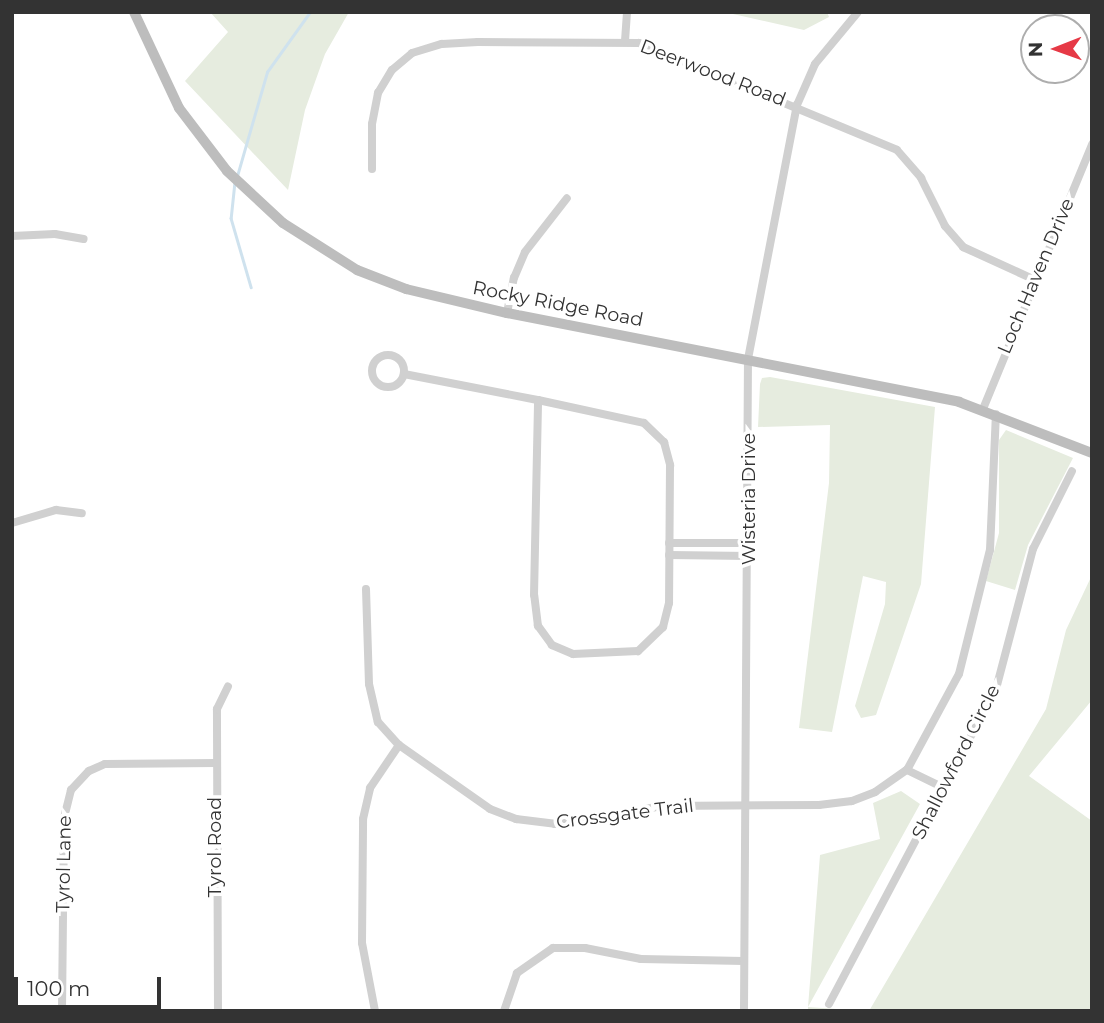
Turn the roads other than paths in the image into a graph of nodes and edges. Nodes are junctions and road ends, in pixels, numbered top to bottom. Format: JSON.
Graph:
{"nodes":[{"id":1,"x":134,"y":12,"type":"edge"},
{"id":2,"x":627,"y":12,"type":"edge"},
{"id":3,"x":859,"y":12,"type":"edge"},
{"id":4,"x":625,"y":41,"type":"junction"},
{"id":5,"x":797,"y":105,"type":"junction"},
{"id":6,"x":1092,"y":144,"type":"edge"},
{"id":7,"x":372,"y":169,"type":"dead end"},
{"id":8,"x":567,"y":198,"type":"dead end"},
{"id":9,"x":12,"y":236,"type":"edge"},
{"id":10,"x":84,"y":239,"type":"dead end"},
{"id":11,"x":1035,"y":280,"type":"junction"},
{"id":12,"x":507,"y":313,"type":"junction"},
{"id":13,"x":748,"y":359,"type":"junction"},
{"id":14,"x":404,"y":374,"type":"junction"},
{"id":15,"x":538,"y":400,"type":"junction"},
{"id":16,"x":982,"y":409,"type":"junction"},
{"id":17,"x":996,"y":414,"type":"junction"},
{"id":18,"x":1092,"y":453,"type":"edge"},
{"id":19,"x":1072,"y":471,"type":"dead end"},
{"id":20,"x":82,"y":513,"type":"dead end"},
{"id":21,"x":12,"y":523,"type":"edge"},
{"id":22,"x":669,"y":543,"type":"junction"},
{"id":23,"x":750,"y":543,"type":"junction"},
{"id":24,"x":669,"y":555,"type":"junction"},
{"id":25,"x":750,"y":556,"type":"junction"},
{"id":26,"x":366,"y":589,"type":"dead end"},
{"id":27,"x":228,"y":686,"type":"dead end"},
{"id":28,"x":399,"y":745,"type":"junction"},
{"id":29,"x":216,"y":764,"type":"junction"},
{"id":30,"x":906,"y":770,"type":"junction"},
{"id":31,"x":944,"y":788,"type":"junction"},
{"id":32,"x":746,"y":805,"type":"junction"},
{"id":33,"x":744,"y":961,"type":"junction"},
{"id":34,"x":829,"y":1004,"type":"dead end"},
{"id":35,"x":62,"y":1011,"type":"edge"},
{"id":36,"x":218,"y":1011,"type":"edge"},
{"id":37,"x":374,"y":1011,"type":"edge"},
{"id":38,"x":504,"y":1011,"type":"edge"},
{"id":39,"x":744,"y":1011,"type":"edge"}],
"edges":[{"from":1,"to":12,"type":"main road","name":"Rocky Ridge Road"},
{"from":2,"to":4,"type":"street"},
{"from":3,"to":5,"type":"street","name":"Wisteria Drive"},
{"from":4,"to":5,"type":"street","name":"Deerwood Road"},
{"from":4,"to":7,"type":"street","name":"Deerwood Road"},
{"from":5,"to":11,"type":"street","name":"Deerwood Road"},
{"from":5,"to":13,"type":"street","name":"Wisteria Drive"},
{"from":6,"to":11,"type":"street","name":"Loch Haven Drive"},
{"from":8,"to":12,"type":"street"},
{"from":9,"to":10,"type":"street"},
{"from":11,"to":16,"type":"street","name":"Loch Haven Drive"},
{"from":12,"to":13,"type":"main road","name":"Rocky Ridge Road"},
{"from":13,"to":16,"type":"main road","name":"Rocky Ridge Road"},
{"from":13,"to":23,"type":"street","name":"Wisteria Drive"},
{"from":14,"to":14,"type":"street"},
{"from":14,"to":15,"type":"street"},
{"from":15,"to":22,"type":"street"},
{"from":15,"to":24,"type":"street"},
{"from":16,"to":17,"type":"main road","name":"Rocky Ridge Road"},
{"from":17,"to":18,"type":"main road","name":"Rocky Ridge Road"},
{"from":17,"to":30,"type":"street"},
{"from":19,"to":31,"type":"street","name":"Shallowford Circle"},
{"from":20,"to":21,"type":"street"},
{"from":22,"to":23,"type":"street"},
{"from":22,"to":24,"type":"street"},
{"from":23,"to":25,"type":"street","name":"Wisteria Drive"},
{"from":24,"to":25,"type":"street"},
{"from":25,"to":32,"type":"street","name":"Wisteria Drive"},
{"from":26,"to":28,"type":"street","name":"Crossgate Trail"},
{"from":27,"to":29,"type":"street","name":"Tyrol Road"},
{"from":28,"to":32,"type":"street","name":"Crossgate Trail"},
{"from":28,"to":37,"type":"street"},
{"from":29,"to":35,"type":"street","name":"Tyrol Lane"},
{"from":29,"to":36,"type":"street","name":"Tyrol Road"},
{"from":30,"to":31,"type":"street"},
{"from":30,"to":32,"type":"street","name":"Crossgate Trail"},
{"from":31,"to":34,"type":"street","name":"Shallowford Circle"},
{"from":32,"to":33,"type":"street","name":"Wisteria Drive"},
{"from":33,"to":38,"type":"street"},
{"from":33,"to":39,"type":"street","name":"Wisteria Drive"}]}
